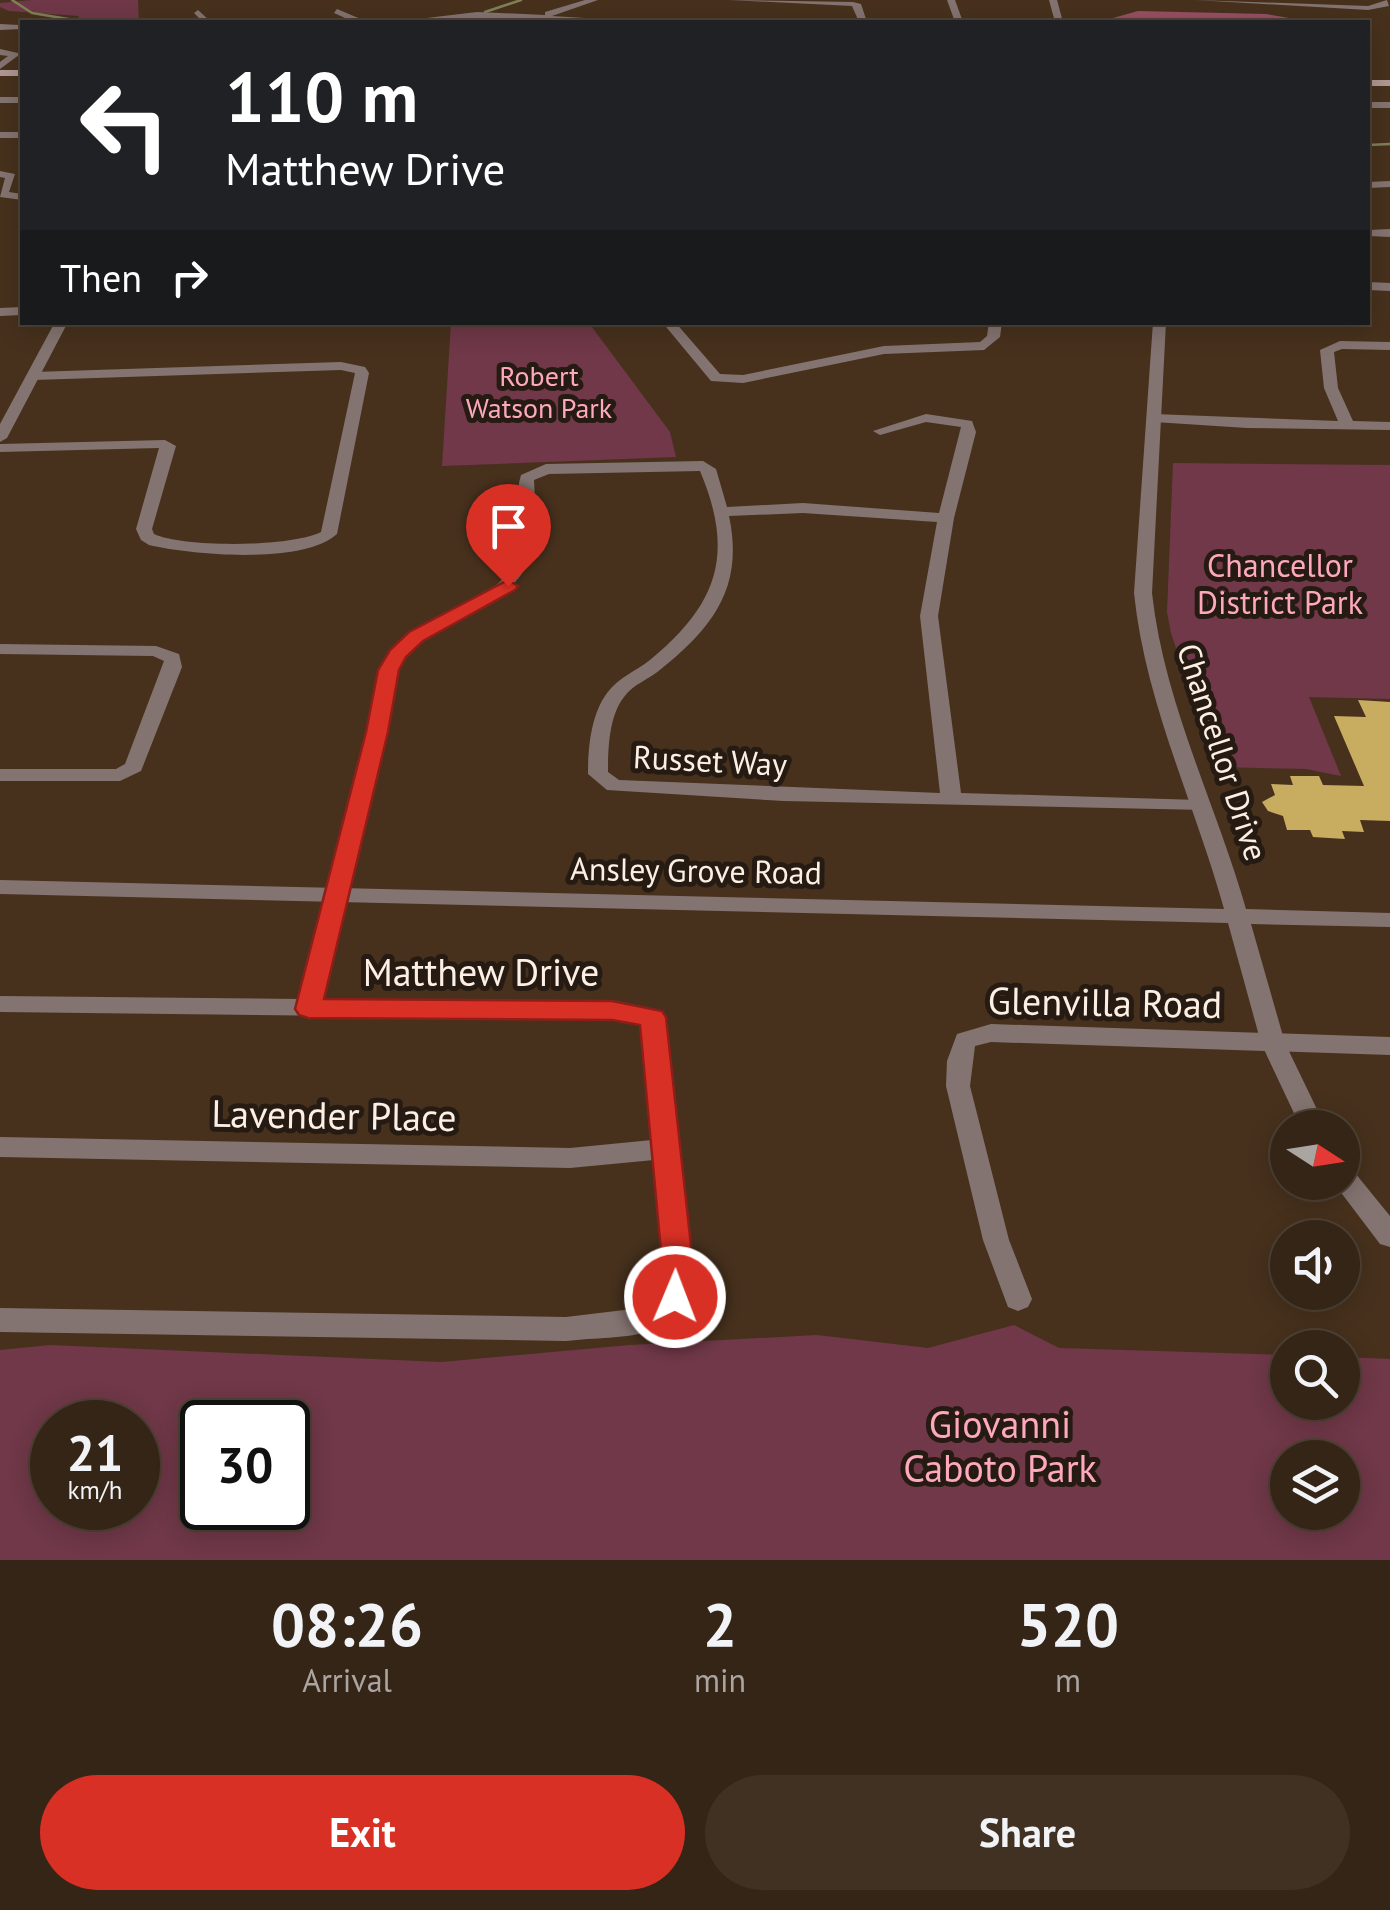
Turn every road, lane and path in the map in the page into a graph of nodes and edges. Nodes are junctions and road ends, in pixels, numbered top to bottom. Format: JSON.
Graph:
{"nodes":[{"id":1,"x":594,"y":0,"type":"edge"},
{"id":2,"x":733,"y":0,"type":"edge"},
{"id":3,"x":1198,"y":0,"type":"edge"},
{"id":4,"x":1384,"y":0,"type":"edge"},
{"id":5,"x":1238,"y":1,"type":"edge"},
{"id":6,"x":337,"y":11,"type":"dead end"},
{"id":7,"x":198,"y":13,"type":"dead end"},
{"id":8,"x":205,"y":20,"type":"edge"},
{"id":9,"x":356,"y":20,"type":"edge"},
{"id":10,"x":418,"y":20,"type":"edge"},
{"id":11,"x":526,"y":20,"type":"edge"},
{"id":12,"x":540,"y":20,"type":"edge"},
{"id":13,"x":862,"y":20,"type":"edge"},
{"id":14,"x":0,"y":27,"type":"edge"},
{"id":15,"x":19,"y":28,"type":"dead end"},
{"id":16,"x":0,"y":52,"type":"edge"},
{"id":17,"x":0,"y":70,"type":"edge"},
{"id":18,"x":0,"y":174,"type":"edge"},
{"id":19,"x":20,"y":197,"type":"edge"},
{"id":20,"x":60,"y":325,"type":"edge"},
{"id":21,"x":672,"y":325,"type":"edge"},
{"id":22,"x":995,"y":325,"type":"edge"},
{"id":23,"x":1160,"y":325,"type":"edge"},
{"id":24,"x":1390,"y":346,"type":"edge"},
{"id":25,"x":34,"y":376,"type":"junction"},
{"id":26,"x":1154,"y":418,"type":"junction"},
{"id":27,"x":1347,"y":425,"type":"junction"},
{"id":28,"x":1390,"y":426,"type":"edge"},
{"id":29,"x":880,"y":431,"type":"dead end"},
{"id":30,"x":0,"y":438,"type":"edge"},
{"id":31,"x":0,"y":448,"type":"edge"},
{"id":32,"x":720,"y":512,"type":"junction"},
{"id":33,"x":946,"y":518,"type":"junction"},
{"id":34,"x":0,"y":649,"type":"edge"},
{"id":35,"x":0,"y":775,"type":"edge"},
{"id":36,"x":951,"y":797,"type":"junction"},
{"id":37,"x":1199,"y":806,"type":"junction"},
{"id":38,"x":0,"y":888,"type":"edge"},
{"id":39,"x":338,"y":895,"type":"junction"},
{"id":40,"x":1236,"y":916,"type":"junction"},
{"id":41,"x":1390,"y":920,"type":"edge"},
{"id":42,"x":0,"y":1004,"type":"edge"},
{"id":43,"x":308,"y":1009,"type":"junction"},
{"id":44,"x":1273,"y":1043,"type":"junction"},
{"id":45,"x":1390,"y":1046,"type":"edge"},
{"id":46,"x":1305,"y":1110,"type":"edge"},
{"id":47,"x":0,"y":1148,"type":"edge"},
{"id":48,"x":667,"y":1149,"type":"junction"},
{"id":49,"x":1360,"y":1198,"type":"edge"},
{"id":50,"x":1390,"y":1236,"type":"edge"},
{"id":51,"x":1018,"y":1299,"type":"dead end"},
{"id":52,"x":0,"y":1320,"type":"edge"}],
"edges":[{"from":1,"to":12,"type":"street"},
{"from":2,"to":13,"type":"street"},
{"from":3,"to":5,"type":"street"},
{"from":4,"to":5,"type":"street"},
{"from":6,"to":9,"type":"street"},
{"from":7,"to":8,"type":"street"},
{"from":10,"to":11,"type":"street"},
{"from":14,"to":15,"type":"street"},
{"from":16,"to":17,"type":"street"},
{"from":18,"to":19,"type":"street"},
{"from":20,"to":25,"type":"street"},
{"from":21,"to":22,"type":"street"},
{"from":23,"to":26,"type":"street","name":"Chancellor Drive"},
{"from":24,"to":27,"type":"street"},
{"from":25,"to":30,"type":"street"},
{"from":25,"to":31,"type":"street"},
{"from":26,"to":27,"type":"street"},
{"from":26,"to":37,"type":"street","name":"Chancellor Drive"},
{"from":27,"to":28,"type":"street"},
{"from":29,"to":33,"type":"street"},
{"from":32,"to":33,"type":"street"},
{"from":32,"to":36,"type":"street","name":"Russet Way"},
{"from":32,"to":39,"type":"street","name":"Russet Way"},
{"from":33,"to":36,"type":"street"},
{"from":34,"to":35,"type":"street"},
{"from":36,"to":37,"type":"street","name":"Russet Way"},
{"from":37,"to":40,"type":"street","name":"Chancellor Drive"},
{"from":38,"to":39,"type":"street","name":"Ansley Grove Road"},
{"from":39,"to":40,"type":"street","name":"Ansley Grove Road"},
{"from":39,"to":43,"type":"street"},
{"from":40,"to":41,"type":"street","name":"Ansley Grove Road"},
{"from":40,"to":44,"type":"street","name":"Chancellor Drive"},
{"from":42,"to":43,"type":"street","name":"Matthew Drive"},
{"from":43,"to":48,"type":"street","name":"Matthew Drive"},
{"from":44,"to":45,"type":"street"},
{"from":44,"to":46,"type":"street","name":"Chancellor Drive"},
{"from":44,"to":51,"type":"street","name":"Glenvilla Road"},
{"from":47,"to":48,"type":"street","name":"Lavender Place"},
{"from":48,"to":52,"type":"street","name":"Matthew Drive"},
{"from":49,"to":50,"type":"street"}]}
